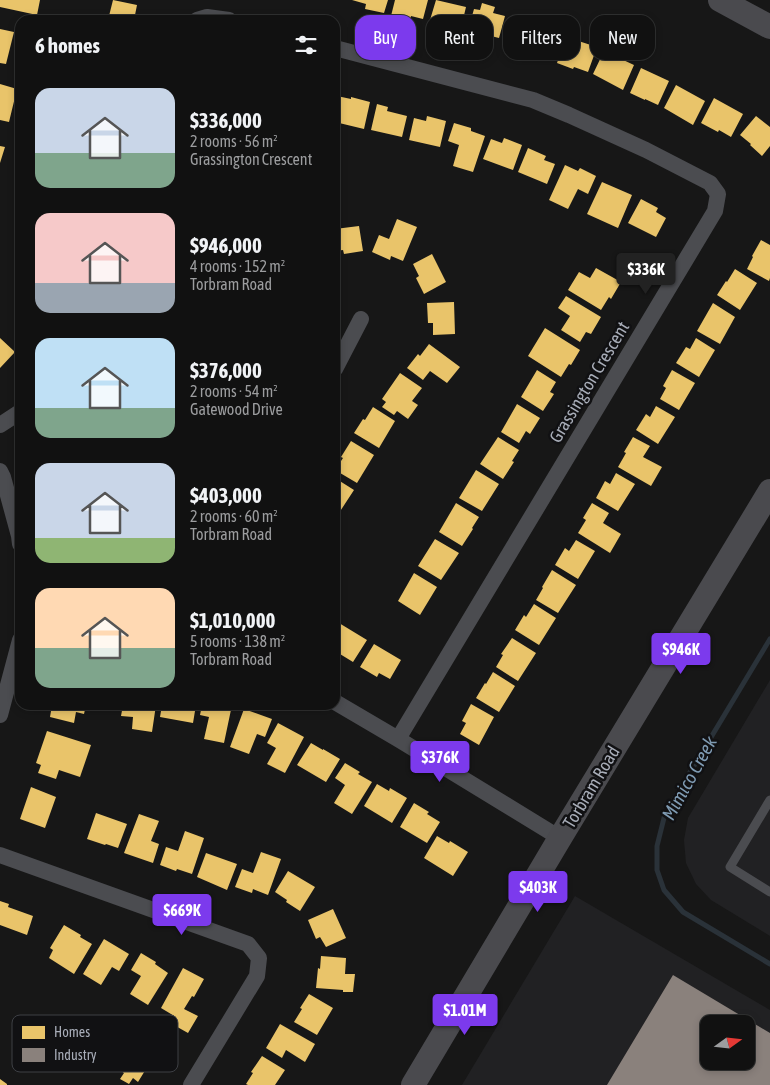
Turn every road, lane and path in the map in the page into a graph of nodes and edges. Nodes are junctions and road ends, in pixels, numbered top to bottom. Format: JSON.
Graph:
{"nodes":[{"id":1,"x":720,"y":0,"type":"edge"},
{"id":2,"x":770,"y":26,"type":"edge"},
{"id":3,"x":340,"y":49,"type":"edge"},
{"id":4,"x":361,"y":319,"type":"dead end"},
{"id":5,"x":340,"y":359,"type":"edge"},
{"id":6,"x":15,"y":415,"type":"edge"},
{"id":7,"x":0,"y":425,"type":"edge"},
{"id":8,"x":0,"y":471,"type":"edge"},
{"id":9,"x":770,"y":491,"type":"edge"},
{"id":10,"x":15,"y":521,"type":"edge"},
{"id":11,"x":15,"y":659,"type":"edge"},
{"id":12,"x":340,"y":705,"type":"edge"},
{"id":13,"x":0,"y":715,"type":"edge"},
{"id":14,"x":398,"y":738,"type":"junction"},
{"id":15,"x":770,"y":800,"type":"edge"},
{"id":16,"x":560,"y":838,"type":"junction"},
{"id":17,"x":0,"y":855,"type":"edge"},
{"id":18,"x":770,"y":892,"type":"edge"},
{"id":19,"x":191,"y":1085,"type":"edge"},
{"id":20,"x":413,"y":1085,"type":"edge"}],
"edges":[{"from":1,"to":2,"type":"main road"},
{"from":3,"to":14,"type":"street","name":"Grassington Crescent"},
{"from":4,"to":5,"type":"street"},
{"from":6,"to":7,"type":"street"},
{"from":8,"to":10,"type":"street"},
{"from":9,"to":16,"type":"main road","name":"Torbram Road"},
{"from":11,"to":13,"type":"street"},
{"from":12,"to":14,"type":"street"},
{"from":14,"to":16,"type":"street"},
{"from":15,"to":18,"type":"lane"},
{"from":16,"to":20,"type":"main road","name":"Torbram Road"},
{"from":17,"to":19,"type":"street"}]}
